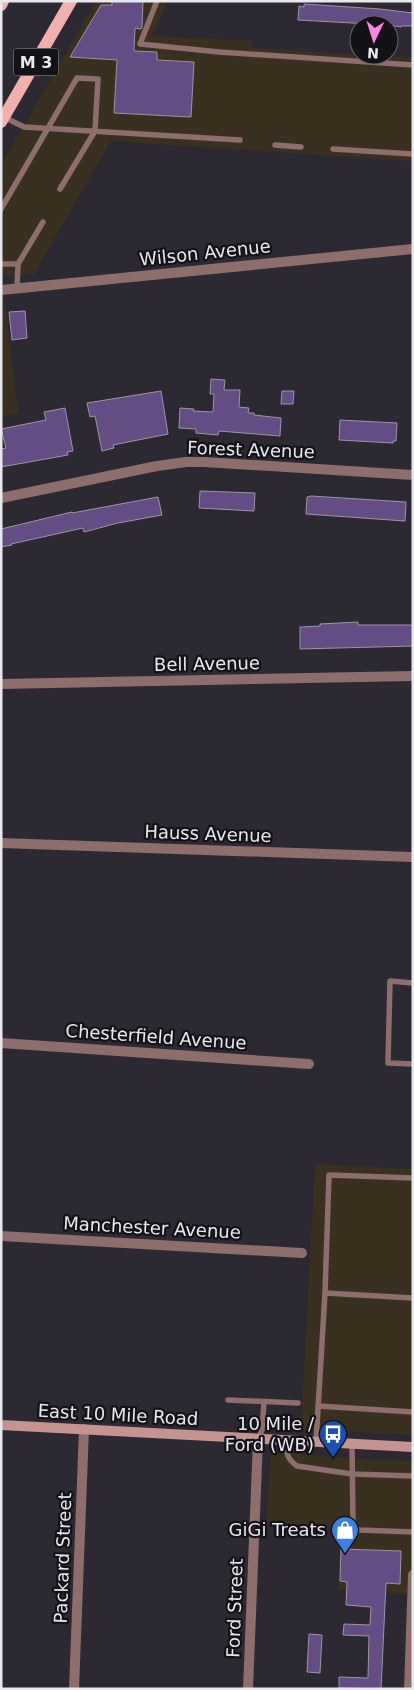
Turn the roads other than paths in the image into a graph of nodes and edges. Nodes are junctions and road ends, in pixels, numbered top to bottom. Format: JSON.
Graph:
{"nodes":[{"id":1,"x":3,"y":1,"type":"edge"},
{"id":2,"x":71,"y":1,"type":"edge"},
{"id":3,"x":157,"y":1,"type":"edge"},
{"id":4,"x":1,"y":5,"type":"edge"},
{"id":5,"x":413,"y":65,"type":"edge"},
{"id":6,"x":3,"y":120,"type":"edge"},
{"id":7,"x":48,"y":128,"type":"junction"},
{"id":8,"x":95,"y":131,"type":"junction"},
{"id":9,"x":240,"y":140,"type":"dead end"},
{"id":10,"x":275,"y":145,"type":"dead end"},
{"id":11,"x":301,"y":147,"type":"dead end"},
{"id":12,"x":332,"y":149,"type":"dead end"},
{"id":13,"x":413,"y":154,"type":"edge"},
{"id":14,"x":60,"y":189,"type":"dead end"},
{"id":15,"x":1,"y":209,"type":"edge"},
{"id":16,"x":43,"y":222,"type":"dead end"},
{"id":17,"x":413,"y":249,"type":"edge"},
{"id":18,"x":1,"y":264,"type":"edge"},
{"id":19,"x":18,"y":264,"type":"junction"},
{"id":20,"x":17,"y":288,"type":"junction"},
{"id":21,"x":1,"y":290,"type":"edge"},
{"id":22,"x":413,"y":475,"type":"edge"},
{"id":23,"x":1,"y":498,"type":"edge"},
{"id":24,"x":413,"y":676,"type":"edge"},
{"id":25,"x":1,"y":684,"type":"edge"},
{"id":26,"x":1,"y":843,"type":"edge"},
{"id":27,"x":413,"y":857,"type":"edge"},
{"id":28,"x":413,"y":983,"type":"edge"},
{"id":29,"x":1,"y":1043,"type":"edge"},
{"id":30,"x":309,"y":1064,"type":"dead end"},
{"id":31,"x":413,"y":1064,"type":"edge"},
{"id":32,"x":413,"y":1178,"type":"edge"},
{"id":33,"x":1,"y":1236,"type":"edge"},
{"id":34,"x":302,"y":1253,"type":"dead end"},
{"id":35,"x":325,"y":1293,"type":"junction"},
{"id":36,"x":413,"y":1298,"type":"edge"},
{"id":37,"x":228,"y":1400,"type":"dead end"},
{"id":38,"x":264,"y":1402,"type":"junction"},
{"id":39,"x":298,"y":1403,"type":"dead end"},
{"id":40,"x":318,"y":1406,"type":"junction"},
{"id":41,"x":413,"y":1412,"type":"edge"},
{"id":42,"x":1,"y":1425,"type":"edge"},
{"id":43,"x":84,"y":1429,"type":"junction"},
{"id":44,"x":258,"y":1439,"type":"junction"},
{"id":45,"x":286,"y":1441,"type":"junction"},
{"id":46,"x":316,"y":1442,"type":"junction"},
{"id":47,"x":352,"y":1444,"type":"junction"},
{"id":48,"x":413,"y":1447,"type":"edge"},
{"id":49,"x":352,"y":1474,"type":"junction"},
{"id":50,"x":413,"y":1476,"type":"edge"},
{"id":51,"x":413,"y":1532,"type":"edge"},
{"id":52,"x":413,"y":1575,"type":"edge"},
{"id":53,"x":412,"y":1592,"type":"edge"},
{"id":54,"x":74,"y":1689,"type":"edge"},
{"id":55,"x":248,"y":1689,"type":"edge"},
{"id":56,"x":409,"y":1689,"type":"edge"}],
"edges":[{"from":1,"to":4,"type":"main road"},
{"from":2,"to":6,"type":"main road","number":"M 3"},
{"from":3,"to":5,"type":"lane"},
{"from":6,"to":7,"type":"lane"},
{"from":7,"to":8,"type":"lane"},
{"from":7,"to":8,"type":"lane"},
{"from":7,"to":15,"type":"lane"},
{"from":8,"to":9,"type":"lane"},
{"from":8,"to":14,"type":"lane"},
{"from":10,"to":11,"type":"lane"},
{"from":12,"to":13,"type":"lane"},
{"from":16,"to":19,"type":"lane"},
{"from":17,"to":20,"type":"street","name":"Wilson Avenue"},
{"from":18,"to":19,"type":"lane"},
{"from":19,"to":20,"type":"lane"},
{"from":20,"to":21,"type":"street","name":"Wilson Avenue"},
{"from":22,"to":23,"type":"street","name":"Forest Avenue"},
{"from":24,"to":25,"type":"street","name":"Bell Avenue"},
{"from":26,"to":27,"type":"street","name":"Hauss Avenue"},
{"from":28,"to":31,"type":"lane"},
{"from":29,"to":30,"type":"street","name":"Chesterfield Avenue"},
{"from":32,"to":35,"type":"lane"},
{"from":33,"to":34,"type":"street","name":"Manchester Avenue"},
{"from":35,"to":36,"type":"lane"},
{"from":35,"to":40,"type":"lane"},
{"from":37,"to":38,"type":"lane"},
{"from":38,"to":39,"type":"lane"},
{"from":38,"to":44,"type":"lane"},
{"from":40,"to":41,"type":"lane"},
{"from":40,"to":46,"type":"lane"},
{"from":42,"to":43,"type":"main road","name":"East 10 Mile Road"},
{"from":43,"to":44,"type":"main road","name":"East 10 Mile Road"},
{"from":43,"to":54,"type":"street","name":"Packard Street"},
{"from":44,"to":45,"type":"main road","name":"East 10 Mile Road"},
{"from":44,"to":55,"type":"street","name":"Ford Street"},
{"from":45,"to":46,"type":"main road","name":"East 10 Mile Road"},
{"from":45,"to":49,"type":"lane"},
{"from":46,"to":47,"type":"main road","name":"East 10 Mile Road"},
{"from":47,"to":48,"type":"main road","name":"East 10 Mile Road"},
{"from":47,"to":49,"type":"lane"},
{"from":49,"to":50,"type":"lane"},
{"from":49,"to":51,"type":"lane"},
{"from":52,"to":53,"type":"street"},
{"from":53,"to":56,"type":"street"}]}
